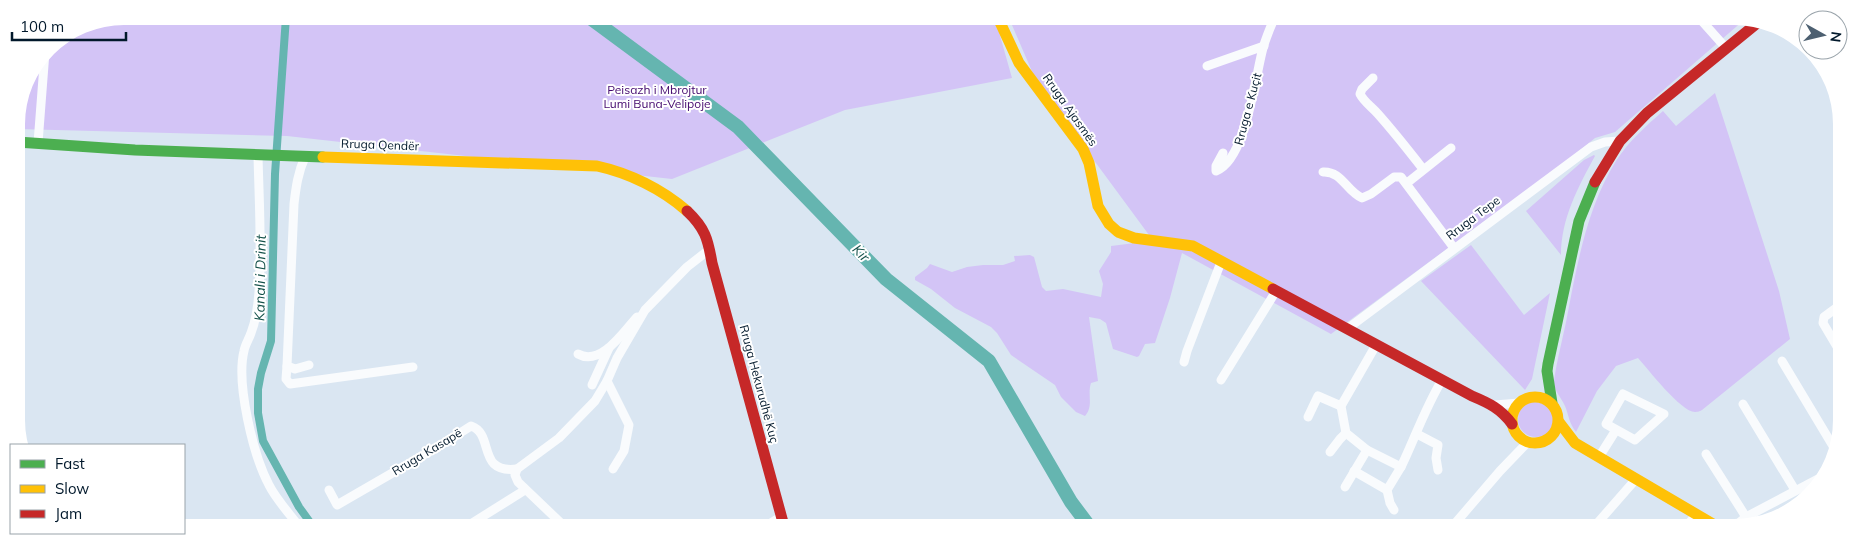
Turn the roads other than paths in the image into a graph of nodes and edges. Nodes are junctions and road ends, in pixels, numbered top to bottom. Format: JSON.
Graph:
{"nodes":[{"id":1,"x":1001,"y":25,"type":"edge"},
{"id":2,"x":1272,"y":25,"type":"edge"},
{"id":3,"x":1705,"y":25,"type":"edge"},
{"id":4,"x":1751,"y":27,"type":"edge"},
{"id":5,"x":1264,"y":46,"type":"junction"},
{"id":6,"x":1726,"y":48,"type":"junction"},
{"id":7,"x":44,"y":66,"type":"edge"},
{"id":8,"x":1208,"y":66,"type":"dead end"},
{"id":9,"x":1373,"y":78,"type":"dead end"},
{"id":10,"x":1620,"y":141,"type":"junction"},
{"id":11,"x":25,"y":142,"type":"edge"},
{"id":12,"x":38,"y":143,"type":"junction"},
{"id":13,"x":1451,"y":148,"type":"dead end"},
{"id":14,"x":1223,"y":153,"type":"dead end"},
{"id":15,"x":261,"y":155,"type":"junction"},
{"id":16,"x":305,"y":157,"type":"junction"},
{"id":17,"x":1423,"y":169,"type":"junction"},
{"id":18,"x":1323,"y":172,"type":"dead end"},
{"id":19,"x":1407,"y":183,"type":"junction"},
{"id":20,"x":710,"y":248,"type":"junction"},
{"id":21,"x":1454,"y":248,"type":"junction"},
{"id":22,"x":1221,"y":262,"type":"junction"},
{"id":23,"x":1276,"y":291,"type":"junction"},
{"id":24,"x":645,"y":310,"type":"junction"},
{"id":25,"x":1833,"y":310,"type":"edge"},
{"id":26,"x":1347,"y":329,"type":"junction"},
{"id":27,"x":1833,"y":340,"type":"edge"},
{"id":28,"x":1376,"y":345,"type":"junction"},
{"id":29,"x":610,"y":348,"type":"junction"},
{"id":30,"x":578,"y":354,"type":"dead end"},
{"id":31,"x":1782,"y":361,"type":"dead end"},
{"id":32,"x":1184,"y":362,"type":"dead end"},
{"id":33,"x":309,"y":365,"type":"dead end"},
{"id":34,"x":287,"y":366,"type":"junction"},
{"id":35,"x":413,"y":367,"type":"dead end"},
{"id":36,"x":1547,"y":371,"type":"junction"},
{"id":37,"x":1221,"y":380,"type":"dead end"},
{"id":38,"x":1442,"y":380,"type":"junction"},
{"id":39,"x":608,"y":381,"type":"junction"},
{"id":40,"x":592,"y":385,"type":"dead end"},
{"id":41,"x":1523,"y":400,"type":"junction"},
{"id":42,"x":1552,"y":403,"type":"junction"},
{"id":43,"x":1743,"y":404,"type":"dead end"},
{"id":44,"x":1495,"y":405,"type":"junction"},
{"id":45,"x":1341,"y":406,"type":"junction"},
{"id":46,"x":1308,"y":417,"type":"dead end"},
{"id":47,"x":1559,"y":422,"type":"junction"},
{"id":48,"x":1512,"y":424,"type":"junction"},
{"id":49,"x":1616,"y":430,"type":"junction"},
{"id":50,"x":1346,"y":434,"type":"junction"},
{"id":51,"x":1417,"y":434,"type":"junction"},
{"id":52,"x":1548,"y":439,"type":"junction"},
{"id":53,"x":1528,"y":442,"type":"junction"},
{"id":54,"x":1831,"y":442,"type":"edge"},
{"id":55,"x":1575,"y":443,"type":"junction"},
{"id":56,"x":1367,"y":450,"type":"junction"},
{"id":57,"x":1330,"y":452,"type":"dead end"},
{"id":58,"x":1706,"y":454,"type":"dead end"},
{"id":59,"x":1599,"y":457,"type":"junction"},
{"id":60,"x":1401,"y":467,"type":"junction"},
{"id":61,"x":517,"y":469,"type":"junction"},
{"id":62,"x":613,"y":470,"type":"dead end"},
{"id":63,"x":1438,"y":470,"type":"dead end"},
{"id":64,"x":1354,"y":471,"type":"junction"},
{"id":65,"x":1636,"y":479,"type":"junction"},
{"id":66,"x":1811,"y":482,"type":"edge"},
{"id":67,"x":1345,"y":487,"type":"dead end"},
{"id":68,"x":329,"y":490,"type":"dead end"},
{"id":69,"x":525,"y":490,"type":"junction"},
{"id":70,"x":1387,"y":490,"type":"junction"},
{"id":71,"x":1795,"y":490,"type":"junction"},
{"id":72,"x":1394,"y":510,"type":"dead end"},
{"id":73,"x":1696,"y":515,"type":"junction"},
{"id":74,"x":1746,"y":518,"type":"joint"},
{"id":75,"x":294,"y":519,"type":"edge"},
{"id":76,"x":479,"y":519,"type":"edge"},
{"id":77,"x":556,"y":519,"type":"edge"},
{"id":78,"x":782,"y":519,"type":"edge"},
{"id":79,"x":1459,"y":519,"type":"edge"},
{"id":80,"x":1601,"y":519,"type":"edge"},
{"id":81,"x":1693,"y":519,"type":"edge"},
{"id":82,"x":1703,"y":519,"type":"edge"}],
"edges":[{"from":1,"to":22,"type":"street","name":"Rruga Ajasmës"},
{"from":2,"to":5,"type":"street","name":"Rruga e Kuçit"},
{"from":3,"to":6,"type":"street"},
{"from":4,"to":6,"type":"street"},
{"from":5,"to":8,"type":"street"},
{"from":5,"to":14,"type":"street","name":"Rruga e Kuçit"},
{"from":6,"to":10,"type":"street"},
{"from":7,"to":12,"type":"street"},
{"from":9,"to":17,"type":"street"},
{"from":10,"to":21,"type":"street","name":"Rruga Tepe"},
{"from":10,"to":36,"type":"street"},
{"from":11,"to":12,"type":"street","name":"Rruga Qendër"},
{"from":12,"to":15,"type":"street","name":"Rruga Qendër"},
{"from":13,"to":17,"type":"street"},
{"from":15,"to":16,"type":"street","name":"Rruga Qendër"},
{"from":15,"to":75,"type":"street"},
{"from":16,"to":20,"type":"street","name":"Rruga Qendër"},
{"from":16,"to":34,"type":"street"},
{"from":17,"to":19,"type":"street"},
{"from":18,"to":19,"type":"street"},
{"from":19,"to":21,"type":"street"},
{"from":20,"to":24,"type":"street"},
{"from":20,"to":78,"type":"street","name":"Rruga Hekurudhë Kuç"},
{"from":21,"to":26,"type":"street","name":"Rruga Tepe"},
{"from":22,"to":23,"type":"street"},
{"from":22,"to":32,"type":"street"},
{"from":23,"to":26,"type":"street"},
{"from":23,"to":37,"type":"street"},
{"from":24,"to":29,"type":"street"},
{"from":24,"to":39,"type":"street"},
{"from":25,"to":27,"type":"street"},
{"from":26,"to":28,"type":"street"},
{"from":28,"to":38,"type":"street"},
{"from":28,"to":45,"type":"street"},
{"from":29,"to":30,"type":"street"},
{"from":29,"to":40,"type":"street"},
{"from":31,"to":54,"type":"street"},
{"from":33,"to":34,"type":"street"},
{"from":34,"to":35,"type":"street"},
{"from":36,"to":41,"type":"street"},
{"from":36,"to":42,"type":"street"},
{"from":38,"to":44,"type":"street"},
{"from":38,"to":51,"type":"street"},
{"from":39,"to":61,"type":"street"},
{"from":39,"to":62,"type":"street"},
{"from":41,"to":42,"type":"street"},
{"from":41,"to":44,"type":"street"},
{"from":41,"to":48,"type":"street"},
{"from":42,"to":47,"type":"street"},
{"from":43,"to":71,"type":"street"},
{"from":44,"to":48,"type":"street"},
{"from":45,"to":46,"type":"street"},
{"from":45,"to":50,"type":"street"},
{"from":47,"to":52,"type":"street"},
{"from":47,"to":55,"type":"street"},
{"from":48,"to":53,"type":"street"},
{"from":49,"to":49,"type":"street"},
{"from":49,"to":59,"type":"street"},
{"from":50,"to":56,"type":"street"},
{"from":50,"to":57,"type":"street"},
{"from":51,"to":60,"type":"street"},
{"from":51,"to":63,"type":"street"},
{"from":52,"to":53,"type":"street"},
{"from":52,"to":55,"type":"street"},
{"from":53,"to":79,"type":"street"},
{"from":55,"to":59,"type":"street"},
{"from":56,"to":60,"type":"street"},
{"from":56,"to":64,"type":"street"},
{"from":58,"to":74,"type":"street"},
{"from":59,"to":65,"type":"street"},
{"from":60,"to":70,"type":"street"},
{"from":61,"to":68,"type":"street","name":"Rruga Kasapë"},
{"from":61,"to":69,"type":"street"},
{"from":64,"to":67,"type":"street"},
{"from":64,"to":70,"type":"street"},
{"from":65,"to":73,"type":"street"},
{"from":65,"to":80,"type":"street"},
{"from":66,"to":71,"type":"street"},
{"from":69,"to":76,"type":"street"},
{"from":69,"to":77,"type":"street"},
{"from":70,"to":72,"type":"street"},
{"from":71,"to":74,"type":"street"},
{"from":73,"to":81,"type":"street"},
{"from":73,"to":82,"type":"street"}]}
